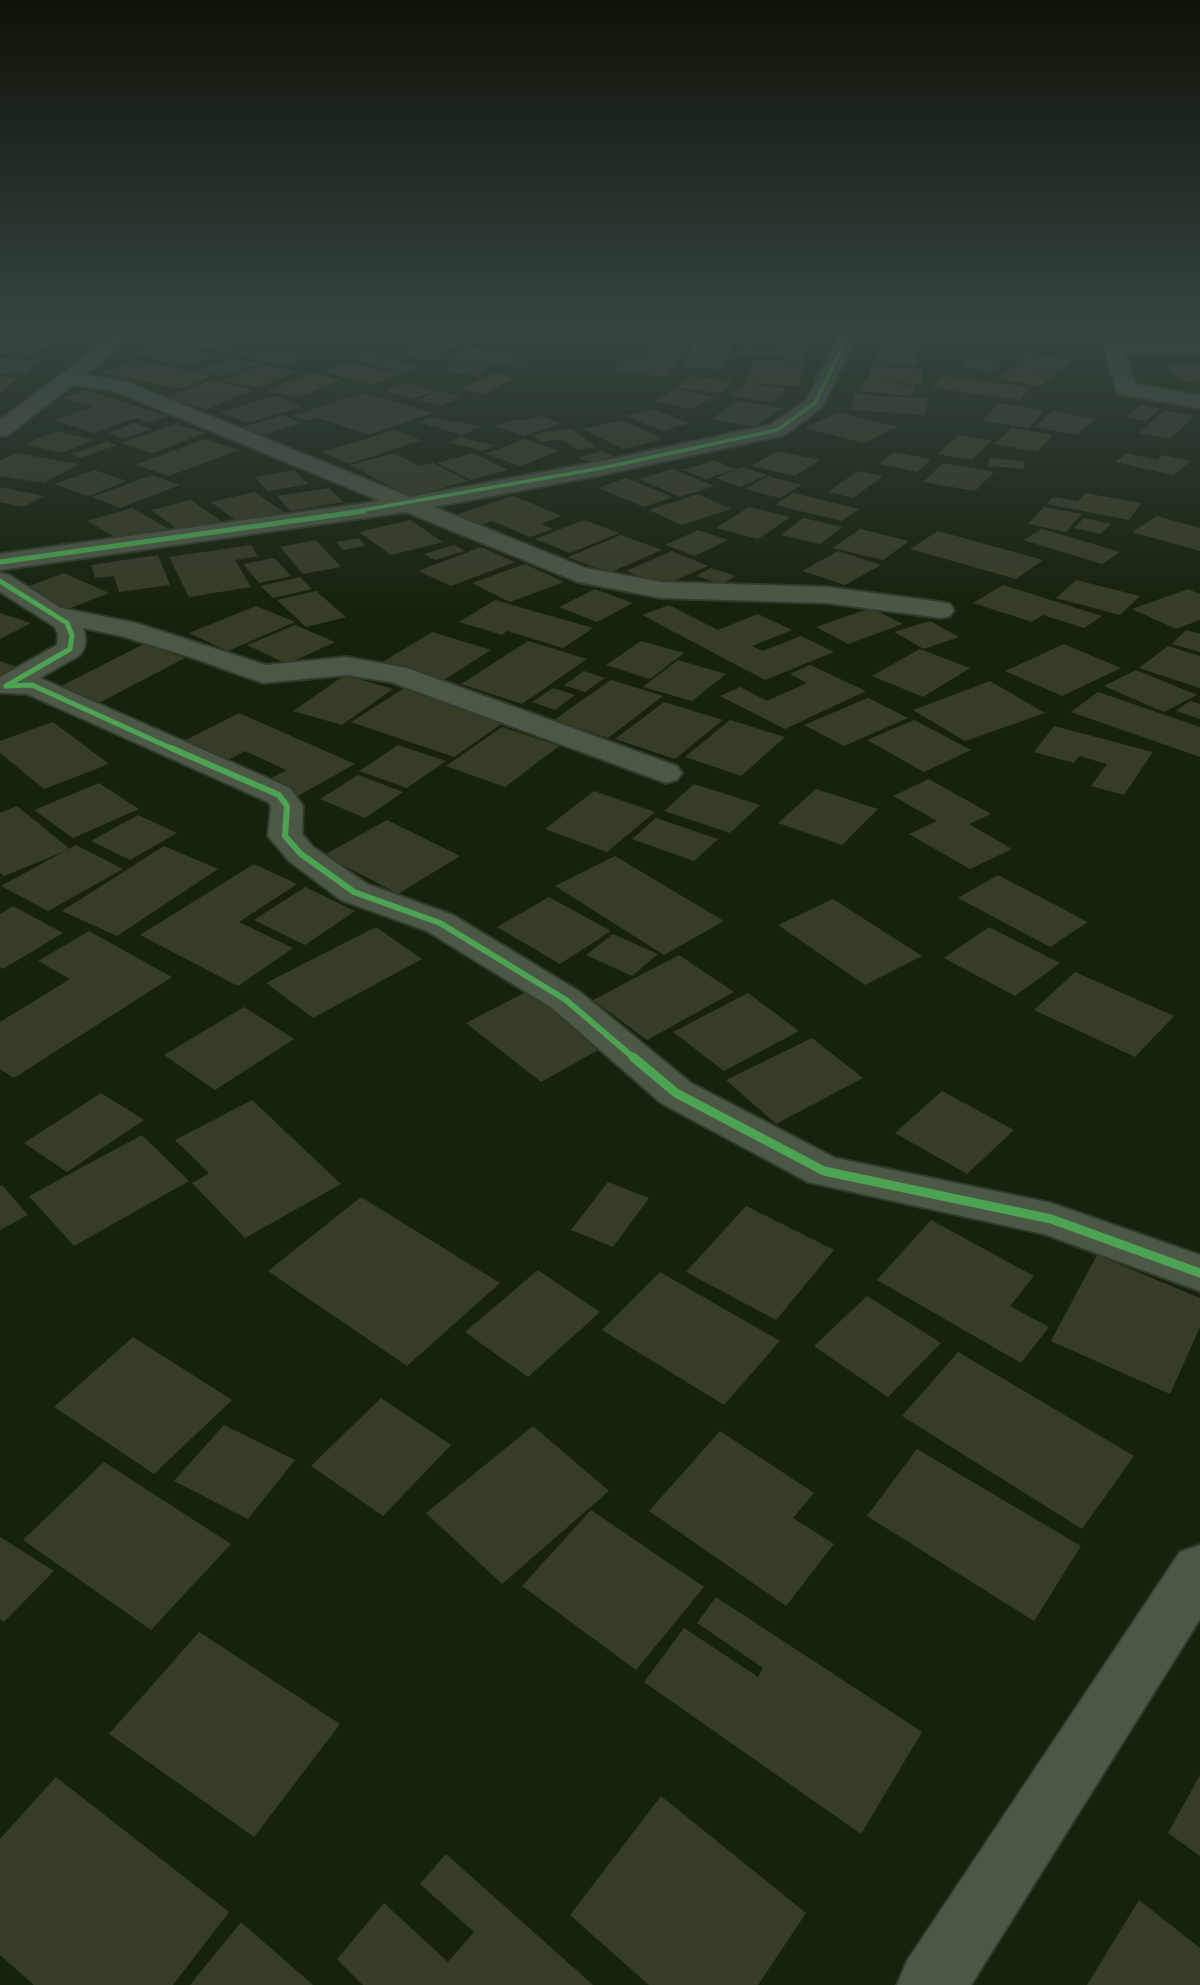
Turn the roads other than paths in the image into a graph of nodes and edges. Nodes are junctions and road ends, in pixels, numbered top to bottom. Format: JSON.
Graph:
{"nodes":[{"id":1,"x":210,"y":423,"type":"edge"},
{"id":2,"x":787,"y":423,"type":"edge"},
{"id":3,"x":405,"y":505,"type":"junction"},
{"id":4,"x":0,"y":562,"type":"edge"},
{"id":5,"x":0,"y":581,"type":"edge"},
{"id":6,"x":941,"y":610,"type":"dead end"},
{"id":7,"x":57,"y":615,"type":"junction"},
{"id":8,"x":3,"y":687,"type":"edge"},
{"id":9,"x":666,"y":773,"type":"dead end"},
{"id":10,"x":1200,"y":1273,"type":"edge"},
{"id":11,"x":1200,"y":1570,"type":"edge"},
{"id":12,"x":931,"y":1985,"type":"edge"}],
"edges":[{"from":1,"to":3,"type":"street"},
{"from":2,"to":3,"type":"street"},
{"from":3,"to":4,"type":"street"},
{"from":3,"to":6,"type":"street"},
{"from":5,"to":7,"type":"street"},
{"from":7,"to":8,"type":"street"},
{"from":7,"to":9,"type":"street"},
{"from":8,"to":10,"type":"street"},
{"from":11,"to":12,"type":"street"}]}
